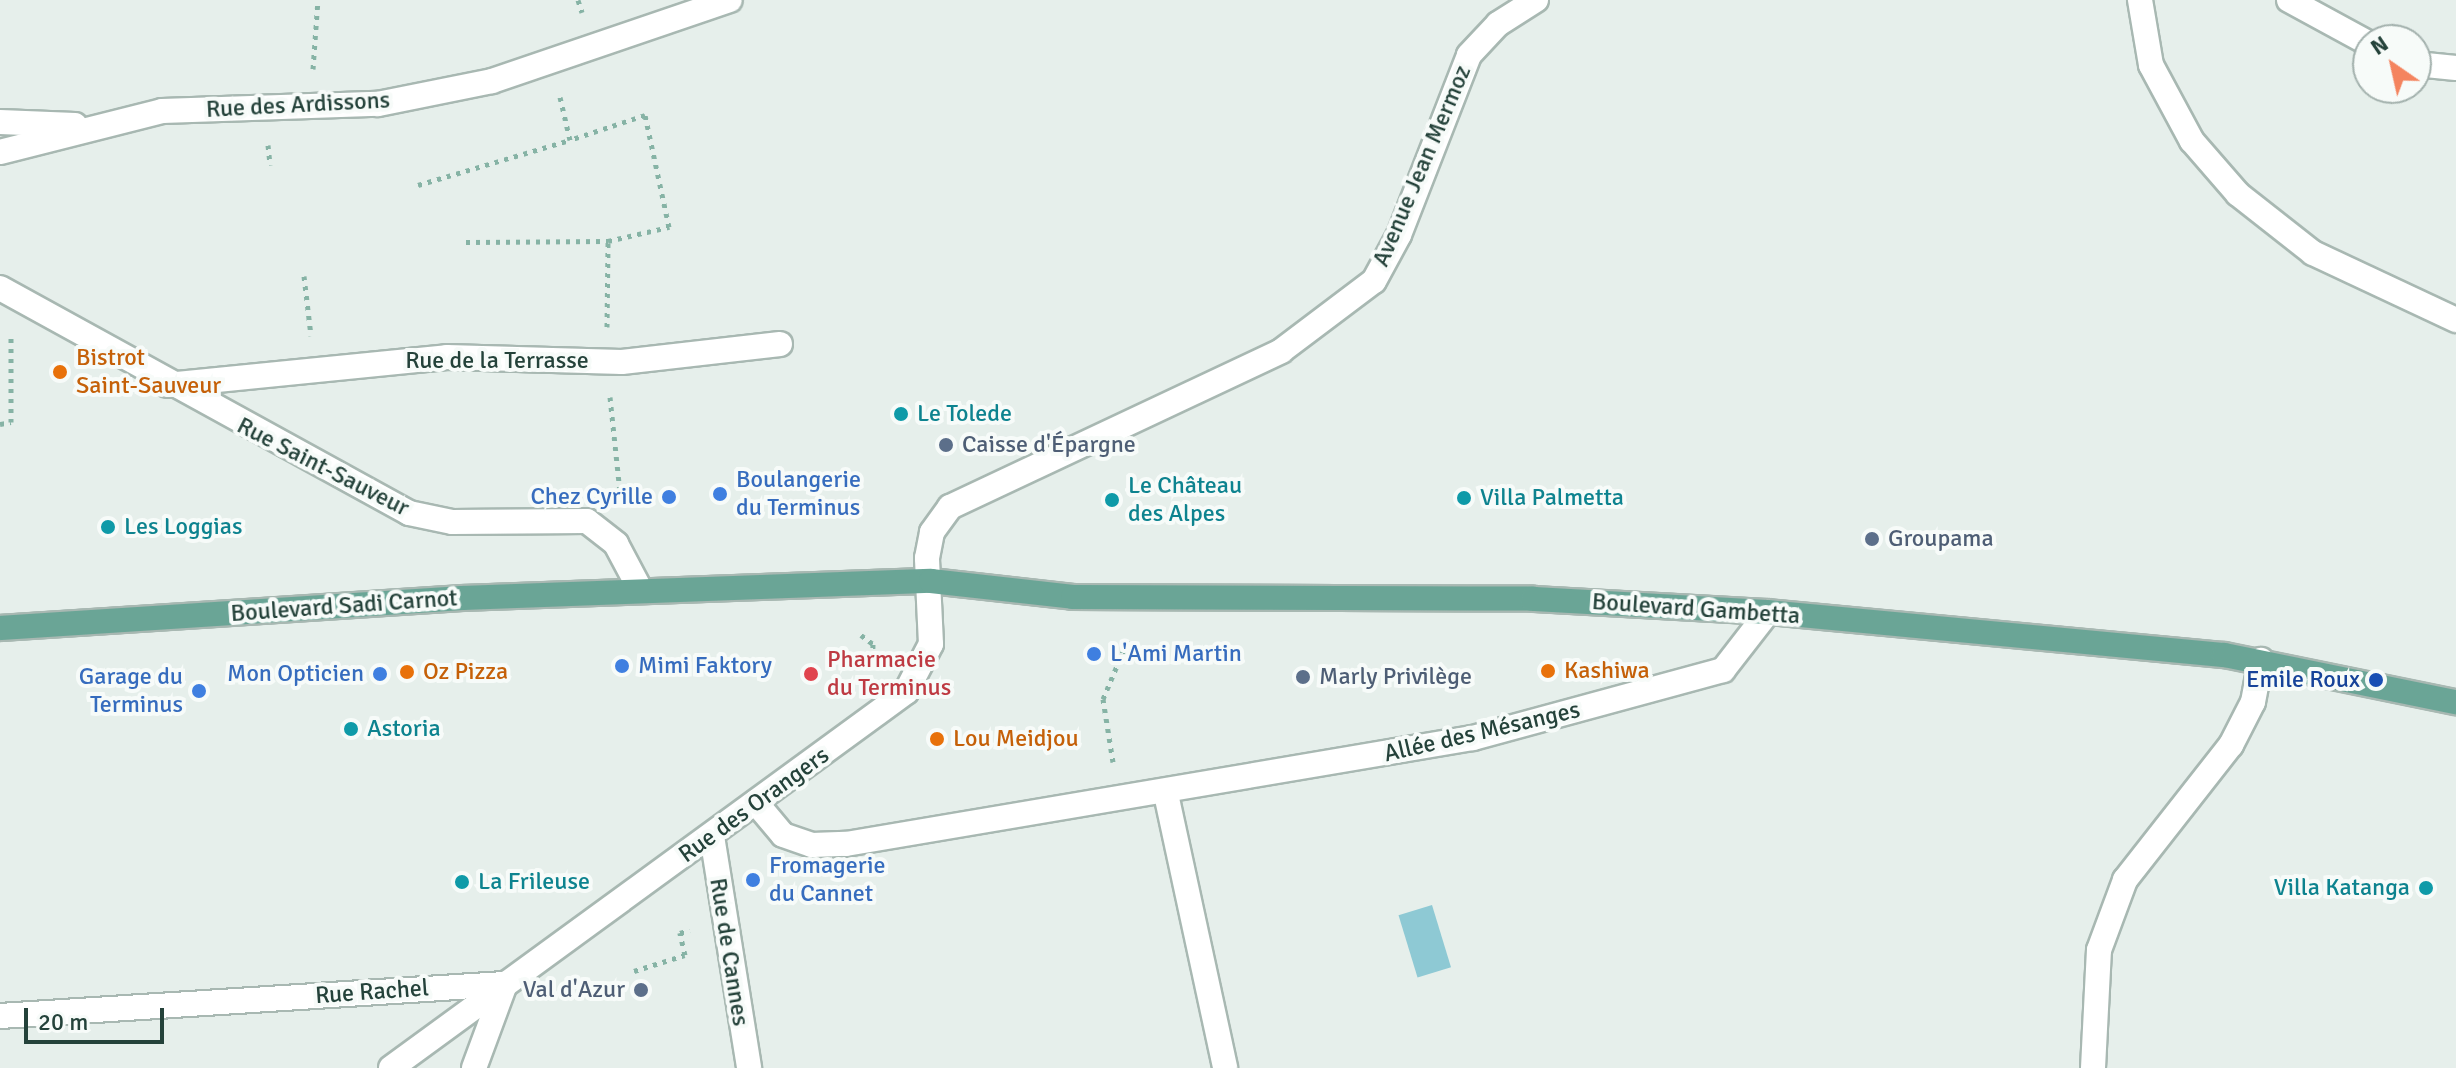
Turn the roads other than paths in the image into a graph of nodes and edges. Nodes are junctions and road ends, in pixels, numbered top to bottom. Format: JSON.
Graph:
{"nodes":[{"id":1,"x":730,"y":0,"type":"edge"},
{"id":2,"x":1536,"y":0,"type":"edge"},
{"id":3,"x":2140,"y":0,"type":"edge"},
{"id":4,"x":2289,"y":0,"type":"edge"},
{"id":5,"x":2352,"y":34,"type":"edge"},
{"id":6,"x":2432,"y":66,"type":"edge"},
{"id":7,"x":2456,"y":68,"type":"edge"},
{"id":8,"x":0,"y":122,"type":"edge"},
{"id":9,"x":102,"y":126,"type":"junction"},
{"id":10,"x":0,"y":152,"type":"edge"},
{"id":11,"x":0,"y":288,"type":"edge"},
{"id":12,"x":2456,"y":320,"type":"edge"},
{"id":13,"x":780,"y":344,"type":"dead end"},
{"id":14,"x":167,"y":385,"type":"junction"},
{"id":15,"x":931,"y":581,"type":"junction"},
{"id":16,"x":688,"y":590,"type":"joint"},
{"id":17,"x":641,"y":591,"type":"junction"},
{"id":18,"x":1768,"y":612,"type":"junction"},
{"id":19,"x":0,"y":628,"type":"edge"},
{"id":20,"x":2261,"y":660,"type":"junction"},
{"id":21,"x":2456,"y":702,"type":"edge"},
{"id":22,"x":1166,"y":794,"type":"junction"},
{"id":23,"x":757,"y":804,"type":"junction"},
{"id":24,"x":712,"y":836,"type":"junction"},
{"id":25,"x":505,"y":984,"type":"junction"},
{"id":26,"x":0,"y":1016,"type":"edge"},
{"id":27,"x":391,"y":1068,"type":"edge"},
{"id":28,"x":474,"y":1068,"type":"edge"},
{"id":29,"x":749,"y":1068,"type":"edge"},
{"id":30,"x":1225,"y":1068,"type":"edge"},
{"id":31,"x":2093,"y":1068,"type":"edge"}],
"edges":[{"from":1,"to":9,"type":"street","name":"Rue des Ardissons"},
{"from":2,"to":15,"type":"street","name":"Avenue Jean Mermoz"},
{"from":3,"to":12,"type":"street"},
{"from":4,"to":5,"type":"street"},
{"from":6,"to":7,"type":"street"},
{"from":8,"to":9,"type":"street"},
{"from":9,"to":10,"type":"street","name":"Rue des Ardissons"},
{"from":11,"to":14,"type":"street","name":"Rue Saint-Sauveur"},
{"from":13,"to":14,"type":"street","name":"Rue de la Terrasse"},
{"from":14,"to":17,"type":"street","name":"Rue Saint-Sauveur"},
{"from":15,"to":16,"type":"main road","name":"Boulevard Gambetta"},
{"from":15,"to":18,"type":"main road","name":"Boulevard Gambetta"},
{"from":15,"to":23,"type":"street","name":"Rue des Orangers"},
{"from":16,"to":17,"type":"main road","name":"Boulevard Sadi Carnot"},
{"from":17,"to":19,"type":"main road","name":"Boulevard Sadi Carnot"},
{"from":18,"to":20,"type":"main road","name":"Boulevard Gambetta"},
{"from":18,"to":22,"type":"street","name":"Allée des Mésanges"},
{"from":20,"to":21,"type":"main road","name":"Boulevard Gambetta"},
{"from":20,"to":31,"type":"street"},
{"from":22,"to":23,"type":"street","name":"Allée des Mésanges"},
{"from":22,"to":30,"type":"street"},
{"from":23,"to":24,"type":"street","name":"Rue des Orangers"},
{"from":24,"to":25,"type":"street","name":"Rue des Orangers"},
{"from":24,"to":29,"type":"street","name":"Rue de Cannes"},
{"from":25,"to":26,"type":"street","name":"Rue Rachel"},
{"from":25,"to":27,"type":"street","name":"Rue des Orangers"},
{"from":25,"to":28,"type":"street"}]}
